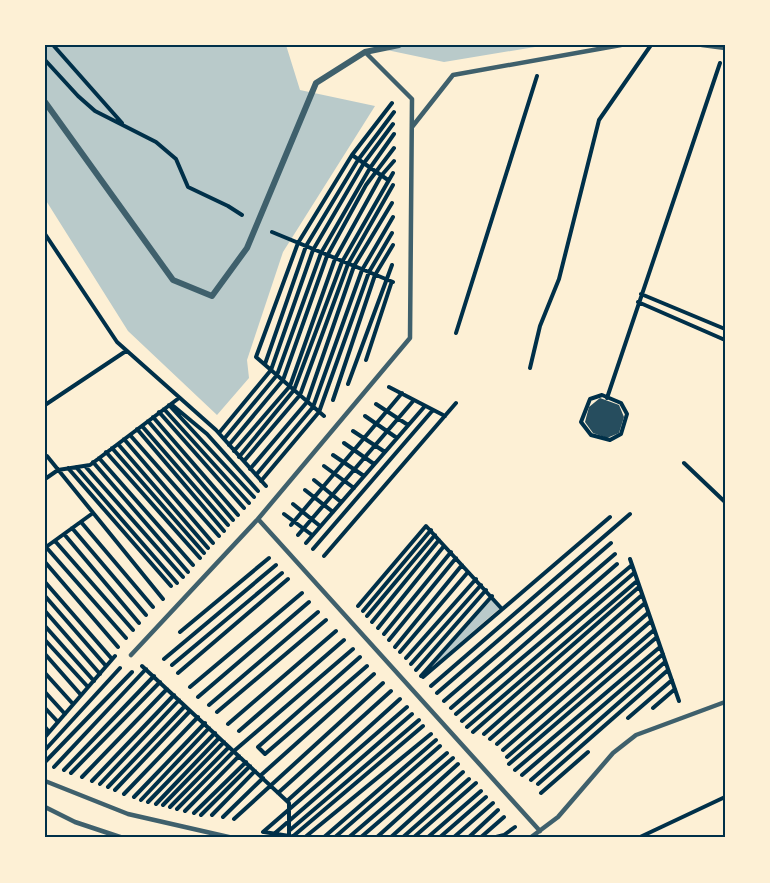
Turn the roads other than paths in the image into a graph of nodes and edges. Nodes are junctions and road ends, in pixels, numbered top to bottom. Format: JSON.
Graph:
{"nodes":[{"id":1,"x":399,"y":45,"type":"edge"},
{"id":2,"x":621,"y":45,"type":"edge"},
{"id":3,"x":702,"y":45,"type":"edge"},
{"id":4,"x":725,"y":48,"type":"edge"},
{"id":5,"x":366,"y":51,"type":"junction"},
{"id":6,"x":45,"y":102,"type":"edge"},
{"id":7,"x":412,"y":127,"type":"junction"},
{"id":8,"x":258,"y":519,"type":"junction"},
{"id":9,"x":131,"y":655,"type":"road end"},
{"id":10,"x":725,"y":702,"type":"edge"},
{"id":11,"x":45,"y":781,"type":"edge"},
{"id":12,"x":45,"y":807,"type":"edge"},
{"id":13,"x":100,"y":831,"type":"junction"},
{"id":14,"x":540,"y":831,"type":"junction"},
{"id":15,"x":98,"y":838,"type":"edge"},
{"id":16,"x":123,"y":838,"type":"edge"},
{"id":17,"x":233,"y":838,"type":"edge"},
{"id":18,"x":530,"y":838,"type":"edge"}],
"edges":[{"from":1,"to":5,"type":"street"},
{"from":2,"to":7,"type":"lane"},
{"from":3,"to":4,"type":"lane"},
{"from":5,"to":6,"type":"street"},
{"from":5,"to":7,"type":"lane"},
{"from":7,"to":8,"type":"lane"},
{"from":8,"to":9,"type":"lane"},
{"from":8,"to":14,"type":"lane"},
{"from":10,"to":14,"type":"lane"},
{"from":11,"to":17,"type":"lane"},
{"from":12,"to":13,"type":"lane"},
{"from":13,"to":15,"type":"lane"},
{"from":13,"to":16,"type":"lane"},
{"from":14,"to":18,"type":"lane"}]}
